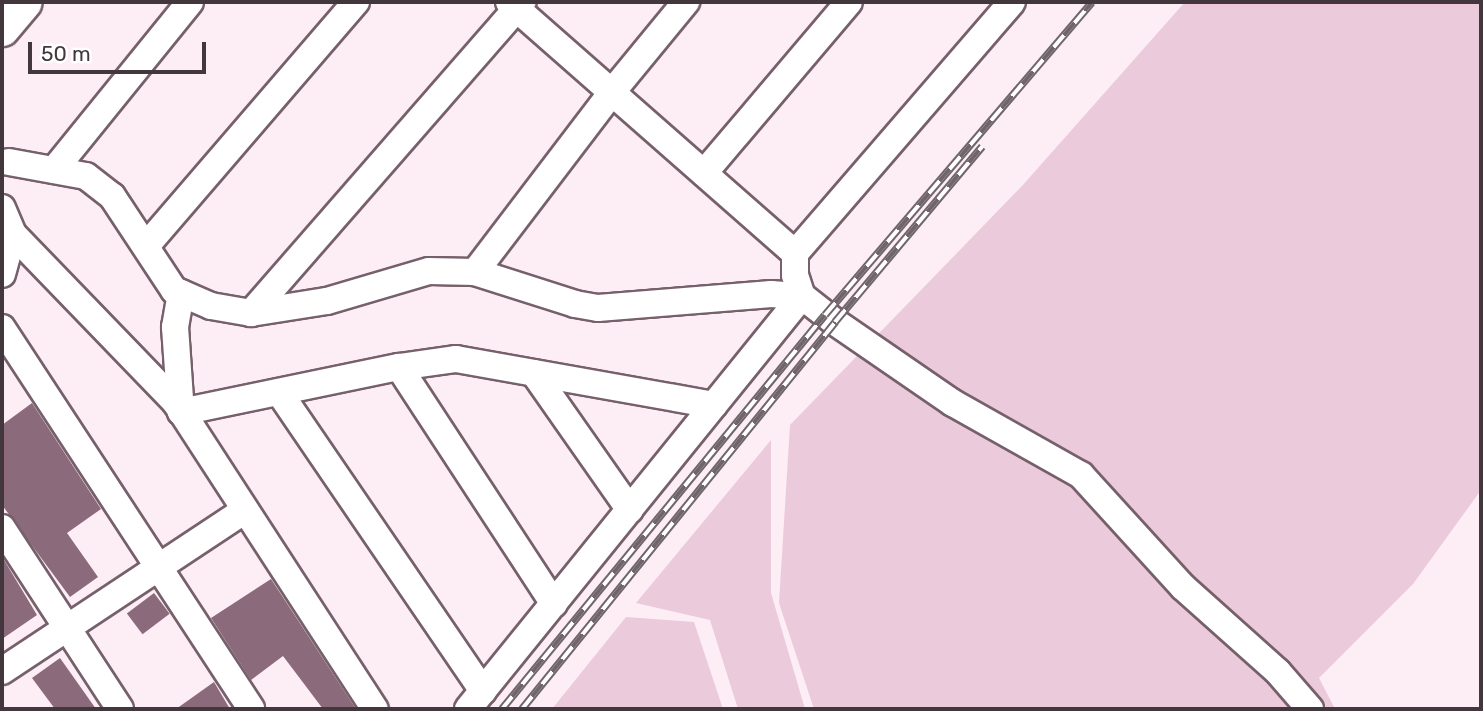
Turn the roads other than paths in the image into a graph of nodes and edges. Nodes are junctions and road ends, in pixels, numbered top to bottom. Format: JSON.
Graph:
{"nodes":[{"id":1,"x":25,"y":2,"type":"edge"},
{"id":2,"x":190,"y":2,"type":"edge"},
{"id":3,"x":356,"y":2,"type":"edge"},
{"id":4,"x":687,"y":2,"type":"edge"},
{"id":5,"x":849,"y":2,"type":"edge"},
{"id":6,"x":1012,"y":2,"type":"edge"},
{"id":7,"x":515,"y":4,"type":"edge"},
{"id":8,"x":2,"y":29,"type":"edge"},
{"id":9,"x":612,"y":92,"type":"junction"},
{"id":10,"x":4,"y":161,"type":"edge"},
{"id":11,"x":54,"y":170,"type":"junction"},
{"id":12,"x":704,"y":173,"type":"junction"},
{"id":13,"x":2,"y":208,"type":"edge"},
{"id":14,"x":13,"y":234,"type":"junction"},
{"id":15,"x":146,"y":246,"type":"junction"},
{"id":16,"x":796,"y":253,"type":"junction"},
{"id":17,"x":475,"y":272,"type":"junction"},
{"id":18,"x":2,"y":274,"type":"edge"},
{"id":19,"x":181,"y":293,"type":"junction"},
{"id":20,"x":802,"y":296,"type":"junction"},
{"id":21,"x":251,"y":313,"type":"junction"},
{"id":22,"x":2,"y":328,"type":"edge"},
{"id":23,"x":399,"y":367,"type":"junction"},
{"id":24,"x":534,"y":373,"type":"junction"},
{"id":25,"x":279,"y":392,"type":"junction"},
{"id":26,"x":714,"y":405,"type":"junction"},
{"id":27,"x":181,"y":412,"type":"junction"},
{"id":28,"x":245,"y":510,"type":"junction"},
{"id":29,"x":630,"y":510,"type":"junction"},
{"id":30,"x":2,"y":528,"type":"edge"},
{"id":31,"x":159,"y":568,"type":"junction"},
{"id":32,"x":554,"y":604,"type":"junction"},
{"id":33,"x":66,"y":627,"type":"junction"},
{"id":34,"x":2,"y":671,"type":"edge"},
{"id":35,"x":475,"y":700,"type":"edge"},
{"id":36,"x":120,"y":709,"type":"edge"},
{"id":37,"x":251,"y":709,"type":"edge"},
{"id":38,"x":376,"y":709,"type":"edge"},
{"id":39,"x":1310,"y":709,"type":"edge"}],
"edges":[{"from":1,"to":8,"type":"street"},
{"from":2,"to":11,"type":"street"},
{"from":3,"to":15,"type":"street"},
{"from":4,"to":9,"type":"street"},
{"from":5,"to":12,"type":"street"},
{"from":6,"to":16,"type":"street"},
{"from":7,"to":9,"type":"street"},
{"from":7,"to":21,"type":"street"},
{"from":9,"to":12,"type":"street"},
{"from":9,"to":17,"type":"street"},
{"from":10,"to":11,"type":"street"},
{"from":11,"to":15,"type":"street"},
{"from":12,"to":16,"type":"street"},
{"from":13,"to":14,"type":"street"},
{"from":14,"to":18,"type":"street"},
{"from":14,"to":27,"type":"street"},
{"from":15,"to":19,"type":"street"},
{"from":16,"to":20,"type":"street"},
{"from":17,"to":20,"type":"street"},
{"from":17,"to":21,"type":"street"},
{"from":19,"to":21,"type":"street"},
{"from":19,"to":27,"type":"street"},
{"from":20,"to":26,"type":"street"},
{"from":20,"to":39,"type":"street"},
{"from":22,"to":31,"type":"street"},
{"from":23,"to":24,"type":"street"},
{"from":23,"to":25,"type":"street"},
{"from":23,"to":32,"type":"street"},
{"from":24,"to":26,"type":"street"},
{"from":24,"to":29,"type":"street"},
{"from":25,"to":27,"type":"street"},
{"from":25,"to":35,"type":"street"},
{"from":26,"to":29,"type":"street"},
{"from":27,"to":28,"type":"street"},
{"from":28,"to":31,"type":"street"},
{"from":28,"to":38,"type":"street"},
{"from":29,"to":32,"type":"street"},
{"from":30,"to":33,"type":"street"},
{"from":31,"to":33,"type":"street"},
{"from":31,"to":37,"type":"street"},
{"from":32,"to":35,"type":"street"},
{"from":33,"to":34,"type":"street"},
{"from":33,"to":36,"type":"street"}]}
